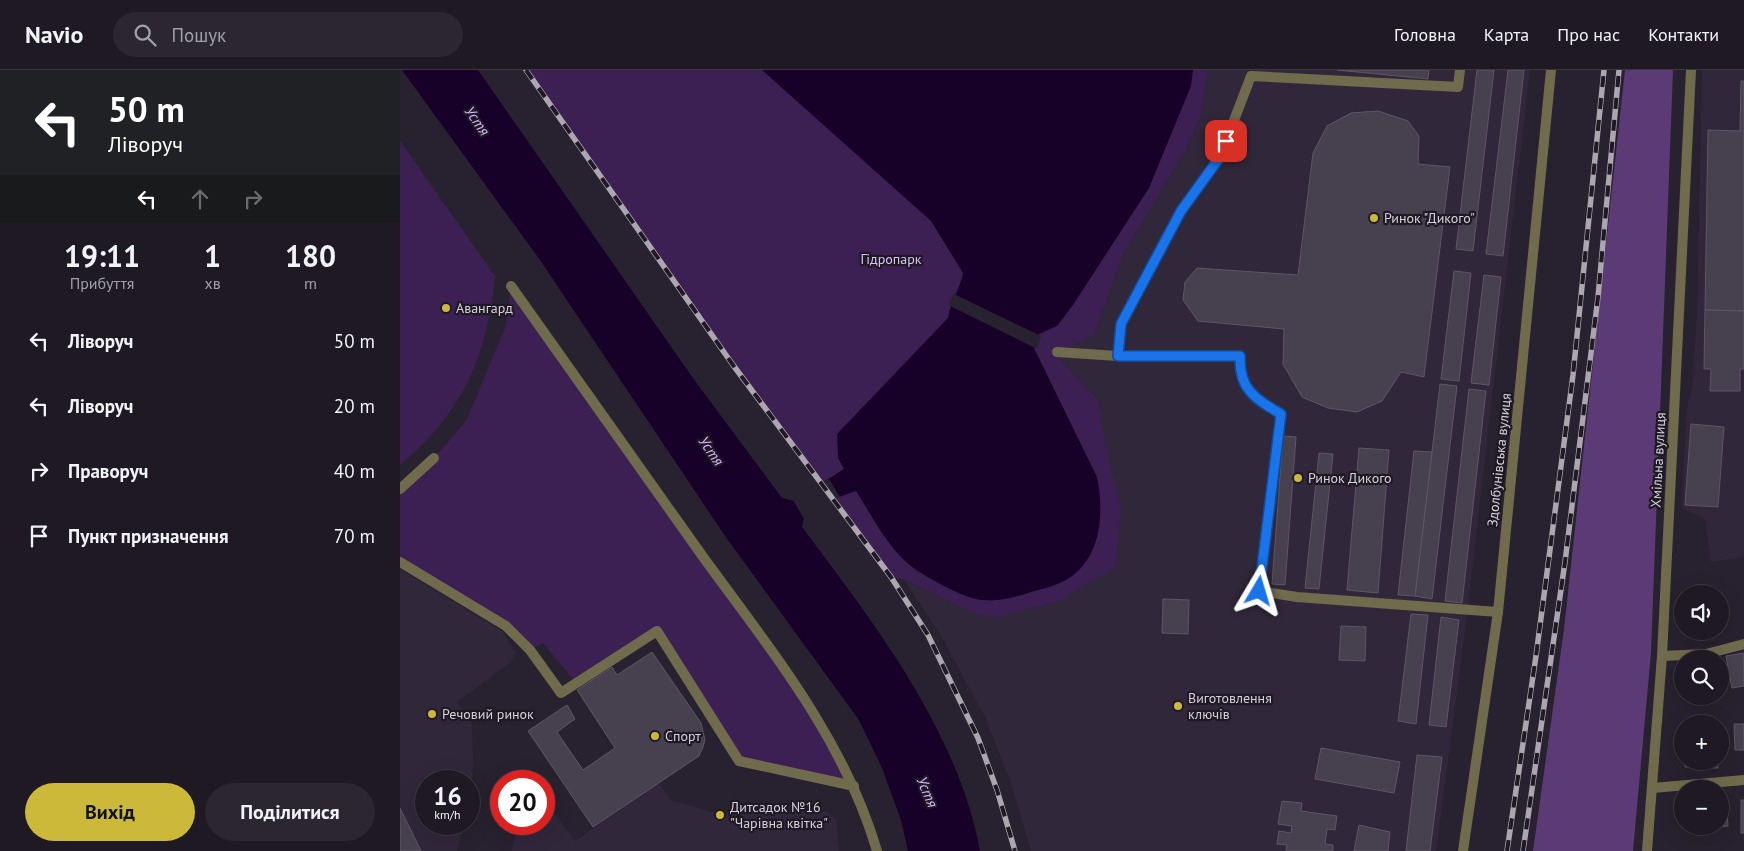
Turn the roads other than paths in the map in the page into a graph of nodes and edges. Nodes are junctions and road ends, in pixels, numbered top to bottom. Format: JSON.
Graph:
{"nodes":[{"id":1,"x":1460,"y":70,"type":"edge"},
{"id":2,"x":1551,"y":70,"type":"edge"},
{"id":3,"x":1690,"y":70,"type":"edge"},
{"id":4,"x":1250,"y":73,"type":"edge"},
{"id":5,"x":511,"y":286,"type":"dead end"},
{"id":6,"x":1057,"y":352,"type":"dead end"},
{"id":7,"x":1118,"y":356,"type":"junction"},
{"id":8,"x":434,"y":458,"type":"dead end"},
{"id":9,"x":400,"y":489,"type":"edge"},
{"id":10,"x":400,"y":562,"type":"edge"},
{"id":11,"x":1498,"y":612,"type":"junction"},
{"id":12,"x":1744,"y":644,"type":"edge"},
{"id":13,"x":1662,"y":656,"type":"junction"},
{"id":14,"x":1744,"y":780,"type":"edge"},
{"id":15,"x":854,"y":786,"type":"junction"},
{"id":16,"x":1652,"y":788,"type":"junction"},
{"id":17,"x":877,"y":851,"type":"edge"},
{"id":18,"x":1463,"y":851,"type":"edge"},
{"id":19,"x":1647,"y":851,"type":"edge"}],
"edges":[{"from":1,"to":4,"type":"street"},
{"from":2,"to":11,"type":"street","name":"Здолбунівська вулиця"},
{"from":3,"to":13,"type":"street","name":"Хмільна вулиця"},
{"from":4,"to":7,"type":"street"},
{"from":5,"to":15,"type":"street"},
{"from":6,"to":7,"type":"street"},
{"from":7,"to":11,"type":"street"},
{"from":8,"to":9,"type":"street"},
{"from":10,"to":15,"type":"street"},
{"from":11,"to":18,"type":"street","name":"Здолбунівська вулиця"},
{"from":12,"to":13,"type":"street"},
{"from":13,"to":16,"type":"street","name":"Хмільна вулиця"},
{"from":14,"to":16,"type":"street"},
{"from":15,"to":17,"type":"street"},
{"from":16,"to":19,"type":"street","name":"Хмільна вулиця"}]}
